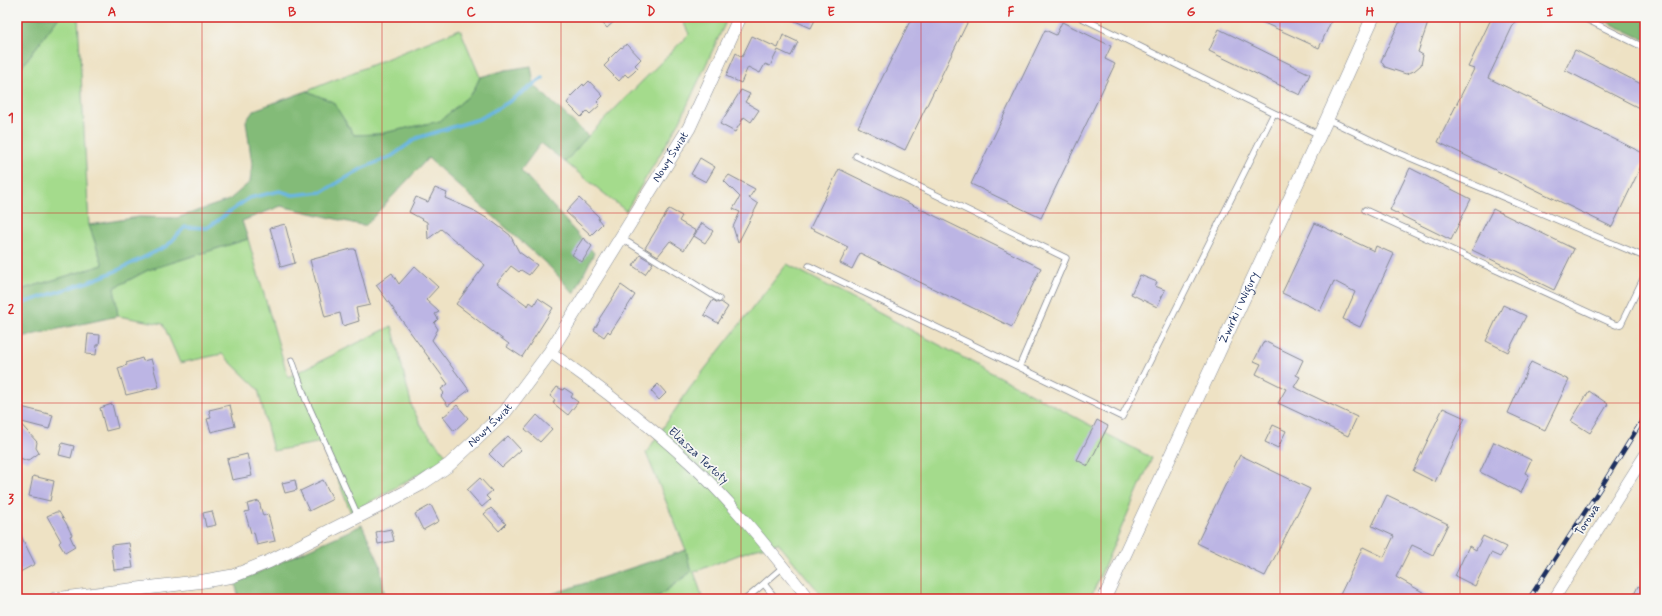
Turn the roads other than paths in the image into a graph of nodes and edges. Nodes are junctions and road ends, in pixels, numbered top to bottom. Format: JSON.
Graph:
{"nodes":[{"id":1,"x":740,"y":17,"type":"edge"},
{"id":2,"x":1080,"y":17,"type":"edge"},
{"id":3,"x":1373,"y":17,"type":"edge"},
{"id":4,"x":1582,"y":17,"type":"edge"},
{"id":5,"x":1645,"y":48,"type":"edge"},
{"id":6,"x":1274,"y":113,"type":"junction"},
{"id":7,"x":1327,"y":119,"type":"junction"},
{"id":8,"x":1320,"y":135,"type":"junction"},
{"id":9,"x":856,"y":156,"type":"dead end"},
{"id":10,"x":1365,"y":210,"type":"dead end"},
{"id":11,"x":621,"y":238,"type":"junction"},
{"id":12,"x":1645,"y":257,"type":"edge"},
{"id":13,"x":809,"y":266,"type":"dead end"},
{"id":14,"x":1645,"y":275,"type":"edge"},
{"id":15,"x":720,"y":299,"type":"dead end"},
{"id":16,"x":550,"y":352,"type":"junction"},
{"id":17,"x":292,"y":360,"type":"dead end"},
{"id":18,"x":1019,"y":367,"type":"junction"},
{"id":19,"x":1645,"y":455,"type":"edge"},
{"id":20,"x":358,"y":516,"type":"junction"},
{"id":21,"x":783,"y":567,"type":"junction"},
{"id":22,"x":764,"y":584,"type":"junction"},
{"id":23,"x":1107,"y":598,"type":"edge"},
{"id":24,"x":55,"y":599,"type":"edge"},
{"id":25,"x":746,"y":599,"type":"edge"},
{"id":26,"x":776,"y":599,"type":"edge"},
{"id":27,"x":809,"y":599,"type":"edge"},
{"id":28,"x":1554,"y":599,"type":"edge"}],
"edges":[{"from":1,"to":11,"type":"street","name":"Nowy Świat"},
{"from":2,"to":6,"type":"lane"},
{"from":3,"to":7,"type":"street","name":"Żwirki i Wigury"},
{"from":4,"to":5,"type":"lane"},
{"from":6,"to":8,"type":"lane"},
{"from":6,"to":18,"type":"lane"},
{"from":7,"to":8,"type":"street","name":"Żwirki i Wigury"},
{"from":7,"to":12,"type":"lane"},
{"from":8,"to":23,"type":"street","name":"Żwirki i Wigury"},
{"from":9,"to":18,"type":"lane"},
{"from":10,"to":14,"type":"lane"},
{"from":11,"to":15,"type":"lane"},
{"from":11,"to":16,"type":"street","name":"Nowy Świat"},
{"from":13,"to":18,"type":"lane"},
{"from":16,"to":20,"type":"street","name":"Nowy Świat"},
{"from":16,"to":21,"type":"street","name":"Eliasza Tertoły"},
{"from":17,"to":20,"type":"lane"},
{"from":19,"to":28,"type":"street","name":"Torowa"},
{"from":20,"to":24,"type":"street","name":"Nowy Świat"},
{"from":21,"to":22,"type":"lane"},
{"from":21,"to":27,"type":"street","name":"Eliasza Tertoły"},
{"from":22,"to":25,"type":"lane"},
{"from":22,"to":26,"type":"lane"}]}
